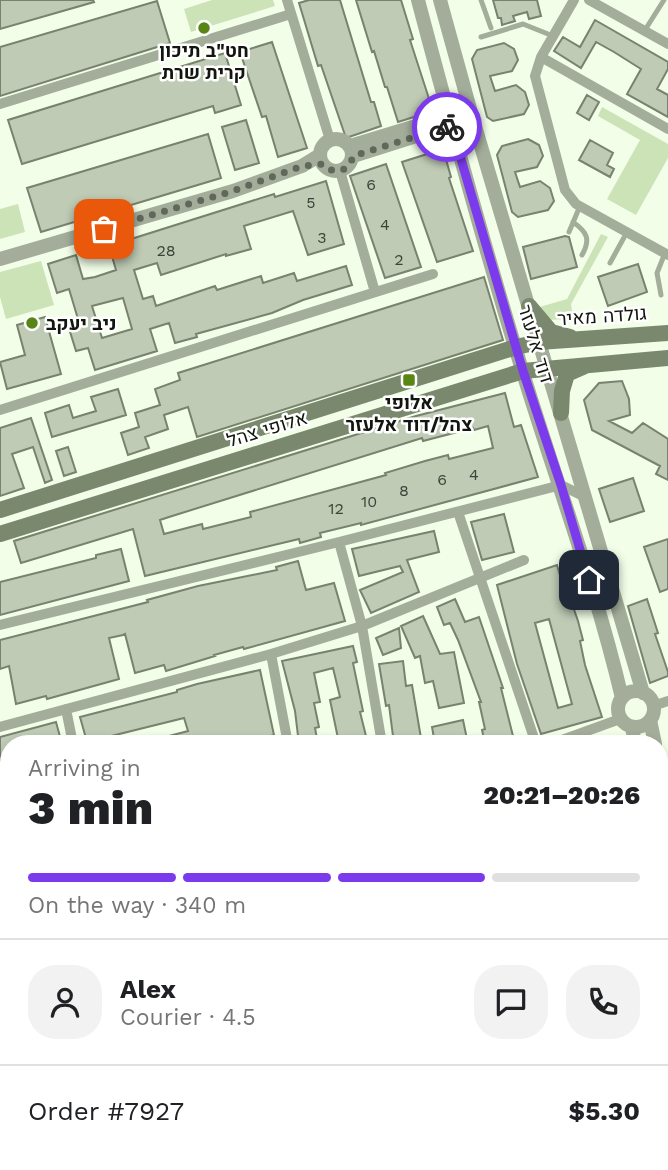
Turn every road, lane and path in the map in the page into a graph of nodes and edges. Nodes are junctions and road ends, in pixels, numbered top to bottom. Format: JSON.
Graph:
{"nodes":[{"id":1,"x":287,"y":0,"type":"edge"},
{"id":2,"x":418,"y":0,"type":"edge"},
{"id":3,"x":481,"y":0,"type":"edge"},
{"id":4,"x":575,"y":0,"type":"edge"},
{"id":5,"x":589,"y":0,"type":"edge"},
{"id":6,"x":664,"y":0,"type":"edge"},
{"id":7,"x":442,"y":2,"type":"edge"},
{"id":8,"x":291,"y":14,"type":"junction"},
{"id":9,"x":491,"y":28,"type":"dead end"},
{"id":10,"x":645,"y":31,"type":"junction"},
{"id":11,"x":481,"y":37,"type":"dead end"},
{"id":12,"x":553,"y":37,"type":"junction"},
{"id":13,"x":668,"y":44,"type":"edge"},
{"id":14,"x":541,"y":57,"type":"junction"},
{"id":15,"x":0,"y":104,"type":"edge"},
{"id":16,"x":472,"y":116,"type":"junction"},
{"id":17,"x":450,"y":121,"type":"junction"},
{"id":18,"x":668,"y":129,"type":"edge"},
{"id":19,"x":330,"y":140,"type":"junction"},
{"id":20,"x":351,"y":151,"type":"junction"},
{"id":21,"x":321,"y":160,"type":"junction"},
{"id":22,"x":340,"y":171,"type":"junction"},
{"id":23,"x":580,"y":206,"type":"junction"},
{"id":24,"x":573,"y":222,"type":"junction"},
{"id":25,"x":569,"y":232,"type":"dead end"},
{"id":26,"x":627,"y":232,"type":"junction"},
{"id":27,"x":666,"y":254,"type":"edge"},
{"id":28,"x":582,"y":255,"type":"dead end"},
{"id":29,"x":0,"y":259,"type":"edge"},
{"id":30,"x":610,"y":263,"type":"dead end"},
{"id":31,"x":433,"y":274,"type":"dead end"},
{"id":32,"x":375,"y":292,"type":"junction"},
{"id":33,"x":662,"y":295,"type":"dead end"},
{"id":34,"x":529,"y":306,"type":"junction"},
{"id":35,"x":668,"y":332,"type":"edge"},
{"id":36,"x":583,"y":340,"type":"junction"},
{"id":37,"x":539,"y":342,"type":"junction"},
{"id":38,"x":516,"y":347,"type":"junction"},
{"id":39,"x":668,"y":358,"type":"edge"},
{"id":40,"x":589,"y":363,"type":"junction"},
{"id":41,"x":548,"y":367,"type":"junction"},
{"id":42,"x":523,"y":371,"type":"junction"},
{"id":43,"x":0,"y":410,"type":"edge"},
{"id":44,"x":561,"y":413,"type":"junction"},
{"id":45,"x":561,"y":485,"type":"junction"},
{"id":46,"x":587,"y":498,"type":"junction"},
{"id":47,"x":0,"y":510,"type":"edge"},
{"id":48,"x":458,"y":512,"type":"junction"},
{"id":49,"x":0,"y":534,"type":"edge"},
{"id":50,"x":339,"y":542,"type":"junction"},
{"id":51,"x":524,"y":559,"type":"dead end"},
{"id":52,"x":479,"y":578,"type":"junction"},
{"id":53,"x":0,"y":625,"type":"edge"},
{"id":54,"x":362,"y":626,"type":"junction"},
{"id":55,"x":271,"y":654,"type":"junction"},
{"id":56,"x":643,"y":693,"type":"junction"},
{"id":57,"x":622,"y":698,"type":"junction"},
{"id":58,"x":668,"y":701,"type":"edge"},
{"id":59,"x":66,"y":709,"type":"junction"},
{"id":60,"x":652,"y":713,"type":"junction"},
{"id":61,"x":626,"y":723,"type":"junction"},
{"id":62,"x":0,"y":727,"type":"edge"},
{"id":63,"x":71,"y":735,"type":"edge"},
{"id":64,"x":286,"y":735,"type":"edge"},
{"id":65,"x":380,"y":735,"type":"edge"},
{"id":66,"x":533,"y":735,"type":"edge"},
{"id":67,"x":583,"y":735,"type":"edge"},
{"id":68,"x":631,"y":735,"type":"edge"},
{"id":69,"x":654,"y":735,"type":"edge"}],
"edges":[{"from":1,"to":8,"type":"street"},
{"from":2,"to":17,"type":"street","name":"דוד אלעזר"},
{"from":3,"to":9,"type":"lane"},
{"from":4,"to":12,"type":"street"},
{"from":5,"to":10,"type":"street"},
{"from":6,"to":10,"type":"lane"},
{"from":7,"to":16,"type":"street","name":"דוד אלעזר"},
{"from":8,"to":15,"type":"street"},
{"from":8,"to":19,"type":"street"},
{"from":10,"to":13,"type":"street"},
{"from":11,"to":12,"type":"lane"},
{"from":12,"to":14,"type":"street"},
{"from":14,"to":18,"type":"street"},
{"from":14,"to":23,"type":"street"},
{"from":16,"to":17,"type":"street"},
{"from":16,"to":34,"type":"street","name":"דוד אלעזר"},
{"from":17,"to":20,"type":"street"},
{"from":17,"to":38,"type":"street","name":"דוד אלעזר"},
{"from":19,"to":20,"type":"street"},
{"from":19,"to":21,"type":"street"},
{"from":20,"to":22,"type":"street"},
{"from":21,"to":22,"type":"street"},
{"from":21,"to":29,"type":"street"},
{"from":22,"to":32,"type":"street"},
{"from":23,"to":24,"type":"lane"},
{"from":23,"to":26,"type":"street"},
{"from":24,"to":25,"type":"lane"},
{"from":24,"to":28,"type":"lane"},
{"from":26,"to":27,"type":"street"},
{"from":26,"to":30,"type":"lane"},
{"from":27,"to":33,"type":"lane"},
{"from":31,"to":32,"type":"street"},
{"from":32,"to":43,"type":"street"},
{"from":34,"to":36,"type":"main road"},
{"from":34,"to":37,"type":"street","name":"דוד אלעזר"},
{"from":35,"to":36,"type":"main road","name":"גולדה מאיר"},
{"from":36,"to":37,"type":"main road","name":"גולדה מאיר"},
{"from":37,"to":38,"type":"main road","name":"אלופי צהל"},
{"from":37,"to":41,"type":"street","name":"דוד אלעזר"},
{"from":38,"to":42,"type":"street","name":"דוד אלעזר"},
{"from":38,"to":47,"type":"main road","name":"אלופי צהל"},
{"from":39,"to":40,"type":"main road"},
{"from":40,"to":41,"type":"main road"},
{"from":40,"to":44,"type":"main road"},
{"from":41,"to":42,"type":"main road","name":"אלופי צהל"},
{"from":41,"to":44,"type":"street","name":"דוד אלעזר"},
{"from":42,"to":45,"type":"street","name":"דוד אלעזר"},
{"from":42,"to":49,"type":"main road","name":"אלופי צהל"},
{"from":44,"to":46,"type":"street","name":"דוד אלעזר"},
{"from":45,"to":46,"type":"street"},
{"from":45,"to":48,"type":"street"},
{"from":45,"to":57,"type":"street","name":"דוד אלעזר"},
{"from":46,"to":56,"type":"street","name":"דוד אלעזר"},
{"from":48,"to":50,"type":"street"},
{"from":48,"to":52,"type":"street"},
{"from":50,"to":53,"type":"street"},
{"from":50,"to":54,"type":"street"},
{"from":51,"to":52,"type":"street"},
{"from":52,"to":54,"type":"street"},
{"from":52,"to":66,"type":"street"},
{"from":54,"to":55,"type":"street"},
{"from":54,"to":65,"type":"street"},
{"from":55,"to":59,"type":"street"},
{"from":55,"to":64,"type":"street"},
{"from":56,"to":57,"type":"street"},
{"from":56,"to":60,"type":"street","name":"דוד אלעזר"},
{"from":57,"to":61,"type":"street","name":"דוד אלעזר"},
{"from":58,"to":60,"type":"street"},
{"from":59,"to":62,"type":"street"},
{"from":59,"to":63,"type":"street"},
{"from":60,"to":61,"type":"street"},
{"from":60,"to":69,"type":"street","name":"דוד אלעזר"},
{"from":61,"to":67,"type":"street"},
{"from":61,"to":68,"type":"street","name":"דוד אלעזר"}]}
